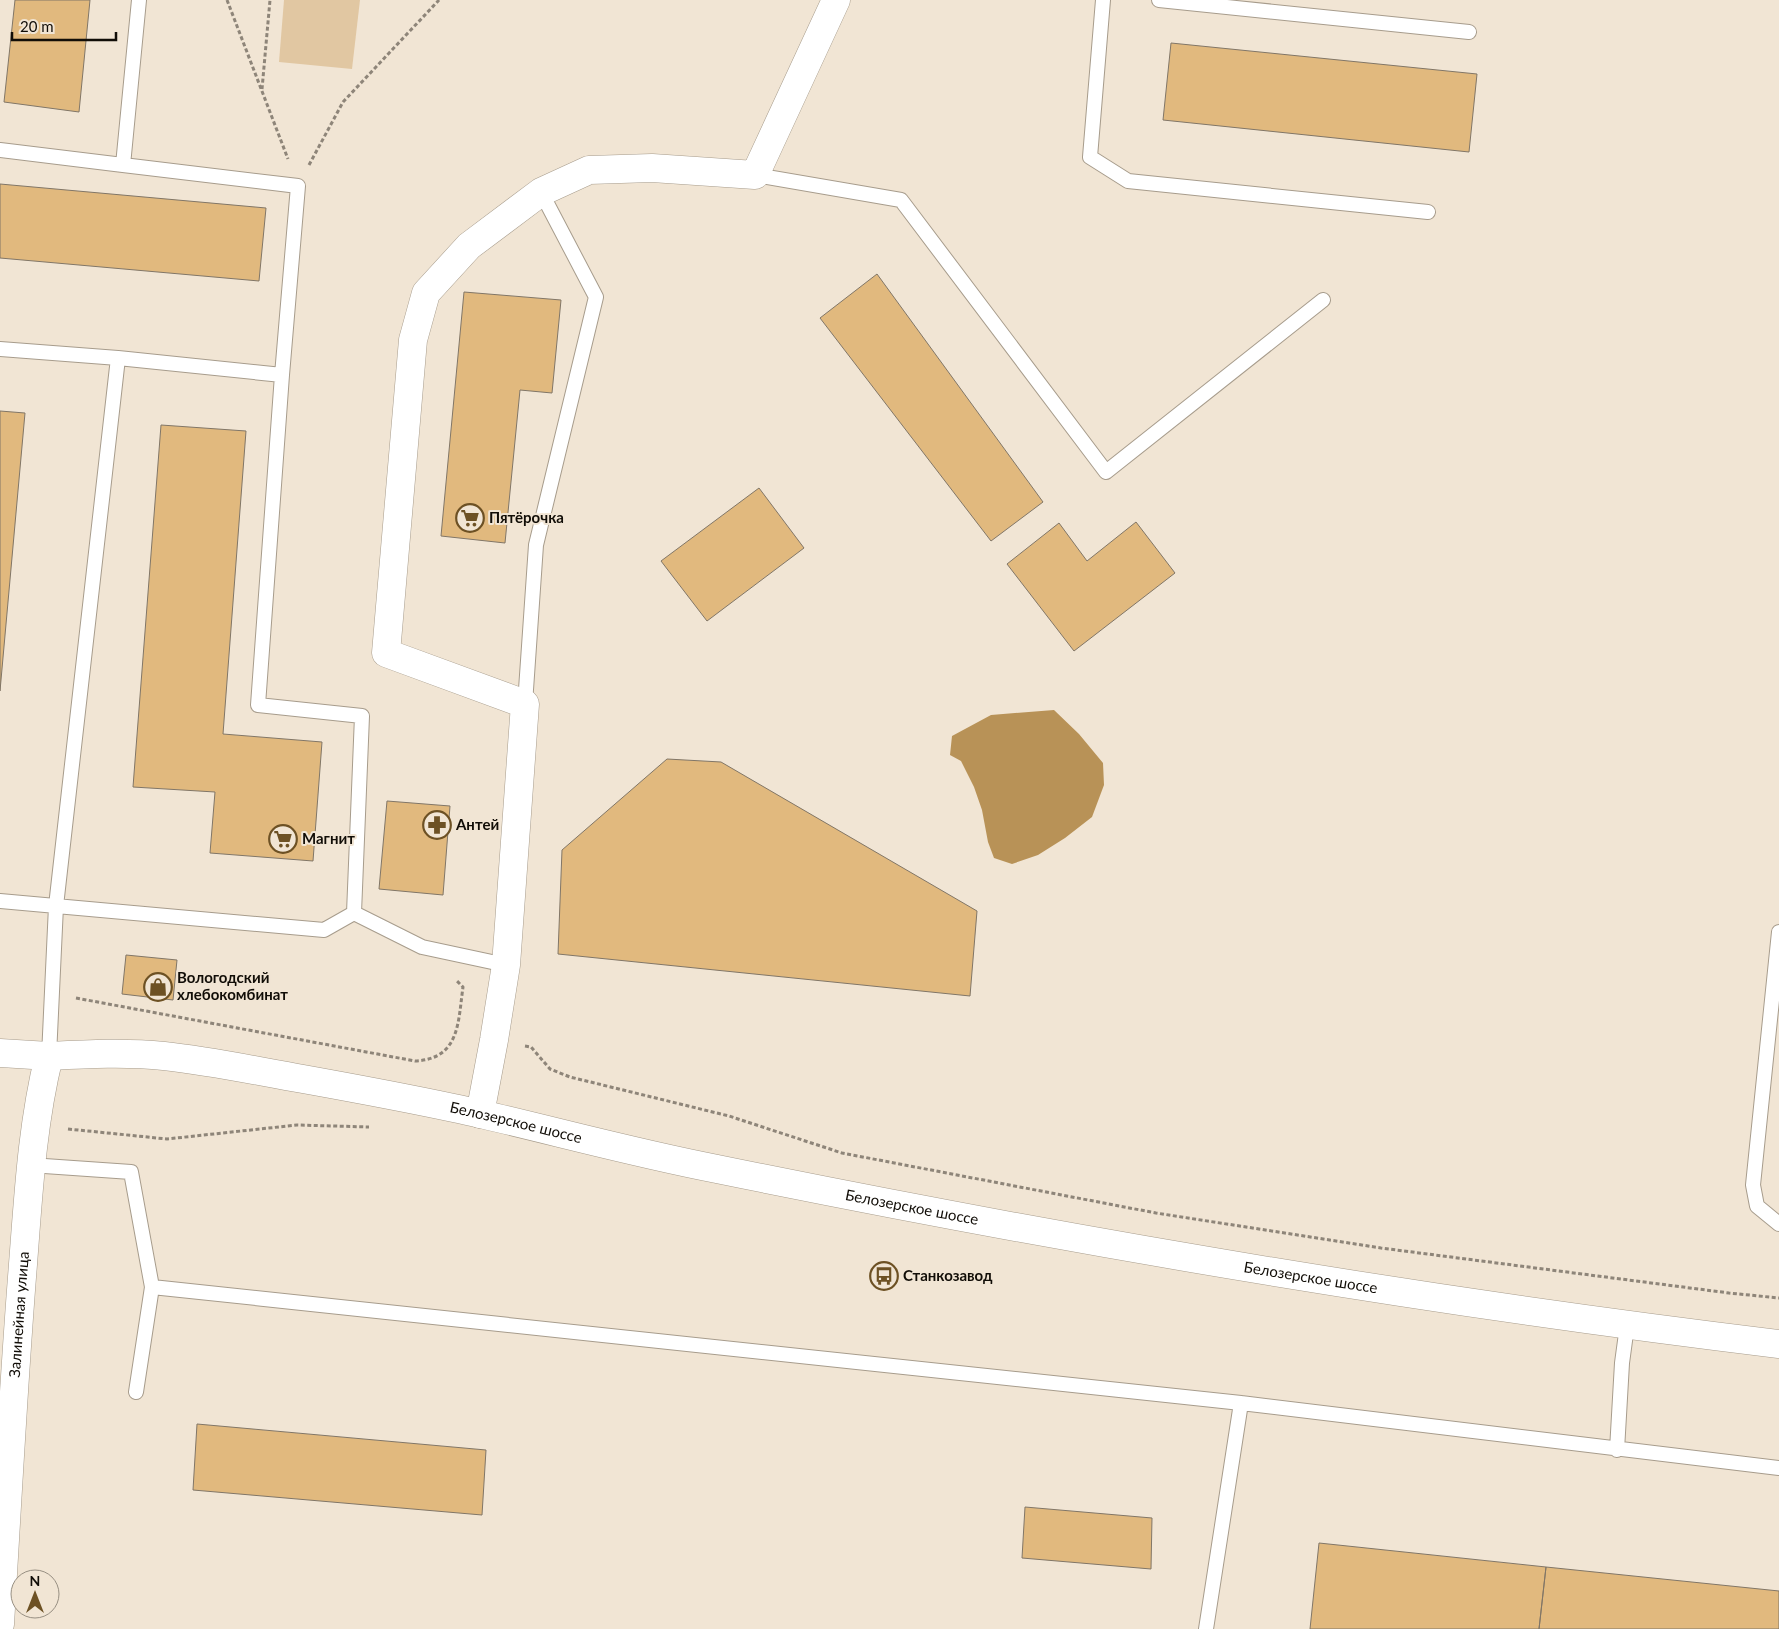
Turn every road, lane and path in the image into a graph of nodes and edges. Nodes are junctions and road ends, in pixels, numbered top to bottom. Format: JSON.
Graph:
{"nodes":[{"id":1,"x":139,"y":0,"type":"edge"},
{"id":2,"x":227,"y":0,"type":"edge"},
{"id":3,"x":270,"y":0,"type":"edge"},
{"id":4,"x":439,"y":0,"type":"edge"},
{"id":5,"x":836,"y":0,"type":"edge"},
{"id":6,"x":1103,"y":0,"type":"edge"},
{"id":7,"x":1159,"y":0,"type":"edge"},
{"id":8,"x":1469,"y":32,"type":"dead end"},
{"id":9,"x":262,"y":90,"type":"junction"},
{"id":10,"x":0,"y":150,"type":"edge"},
{"id":11,"x":123,"y":165,"type":"junction"},
{"id":12,"x":755,"y":175,"type":"junction"},
{"id":13,"x":298,"y":186,"type":"junction"},
{"id":14,"x":541,"y":192,"type":"junction"},
{"id":15,"x":1428,"y":212,"type":"dead end"},
{"id":16,"x":1323,"y":300,"type":"dead end"},
{"id":17,"x":0,"y":349,"type":"edge"},
{"id":18,"x":118,"y":358,"type":"junction"},
{"id":19,"x":282,"y":374,"type":"junction"},
{"id":20,"x":525,"y":704,"type":"junction"},
{"id":21,"x":0,"y":902,"type":"edge"},
{"id":22,"x":56,"y":906,"type":"junction"},
{"id":23,"x":354,"y":913,"type":"junction"},
{"id":24,"x":1779,"y":932,"type":"edge"},
{"id":25,"x":506,"y":964,"type":"junction"},
{"id":26,"x":454,"y":978,"type":"dead end"},
{"id":27,"x":53,"y":994,"type":"junction"},
{"id":28,"x":521,"y":1046,"type":"dead end"},
{"id":29,"x":0,"y":1053,"type":"edge"},
{"id":30,"x":49,"y":1056,"type":"junction"},
{"id":31,"x":480,"y":1114,"type":"junction"},
{"id":32,"x":35,"y":1125,"type":"junction"},
{"id":33,"x":369,"y":1127,"type":"dead end"},
{"id":34,"x":30,"y":1165,"type":"junction"},
{"id":35,"x":1779,"y":1224,"type":"edge"},
{"id":36,"x":152,"y":1287,"type":"junction"},
{"id":37,"x":1779,"y":1298,"type":"edge"},
{"id":38,"x":1627,"y":1326,"type":"junction"},
{"id":39,"x":1779,"y":1344,"type":"edge"},
{"id":40,"x":136,"y":1392,"type":"dead end"},
{"id":41,"x":1241,"y":1403,"type":"junction"},
{"id":42,"x":1617,"y":1450,"type":"junction"},
{"id":43,"x":1779,"y":1468,"type":"edge"},
{"id":44,"x":0,"y":1624,"type":"edge"},
{"id":45,"x":1206,"y":1629,"type":"edge"}],
"edges":[{"from":1,"to":11,"type":"lane"},
{"from":2,"to":9,"type":"path"},
{"from":3,"to":9,"type":"path"},
{"from":4,"to":13,"type":"path"},
{"from":5,"to":12,"type":"main road"},
{"from":6,"to":15,"type":"lane"},
{"from":7,"to":8,"type":"lane"},
{"from":9,"to":13,"type":"path"},
{"from":10,"to":11,"type":"lane"},
{"from":11,"to":13,"type":"lane"},
{"from":12,"to":14,"type":"main road"},
{"from":12,"to":16,"type":"lane"},
{"from":13,"to":19,"type":"lane"},
{"from":14,"to":20,"type":"lane"},
{"from":14,"to":20,"type":"main road"},
{"from":17,"to":18,"type":"lane"},
{"from":18,"to":19,"type":"lane"},
{"from":18,"to":22,"type":"lane"},
{"from":19,"to":23,"type":"lane"},
{"from":20,"to":25,"type":"main road"},
{"from":21,"to":22,"type":"lane"},
{"from":22,"to":23,"type":"lane"},
{"from":22,"to":27,"type":"lane"},
{"from":23,"to":25,"type":"lane"},
{"from":24,"to":35,"type":"lane"},
{"from":25,"to":31,"type":"main road"},
{"from":26,"to":27,"type":"path"},
{"from":27,"to":30,"type":"lane"},
{"from":28,"to":37,"type":"path"},
{"from":29,"to":30,"type":"main road"},
{"from":30,"to":31,"type":"main road","name":"Белозерское шоссе"},
{"from":30,"to":32,"type":"main road","name":"Залинейная улица"},
{"from":31,"to":38,"type":"main road","name":"Белозерское шоссе"},
{"from":32,"to":33,"type":"path"},
{"from":32,"to":34,"type":"main road","name":"Залинейная улица"},
{"from":34,"to":36,"type":"lane"},
{"from":34,"to":44,"type":"main road","name":"Залинейная улица"},
{"from":36,"to":40,"type":"lane"},
{"from":36,"to":41,"type":"lane"},
{"from":38,"to":39,"type":"main road","name":"Белозерское шоссе"},
{"from":38,"to":42,"type":"lane"},
{"from":41,"to":42,"type":"lane"},
{"from":41,"to":45,"type":"lane"},
{"from":42,"to":43,"type":"lane"}]}
